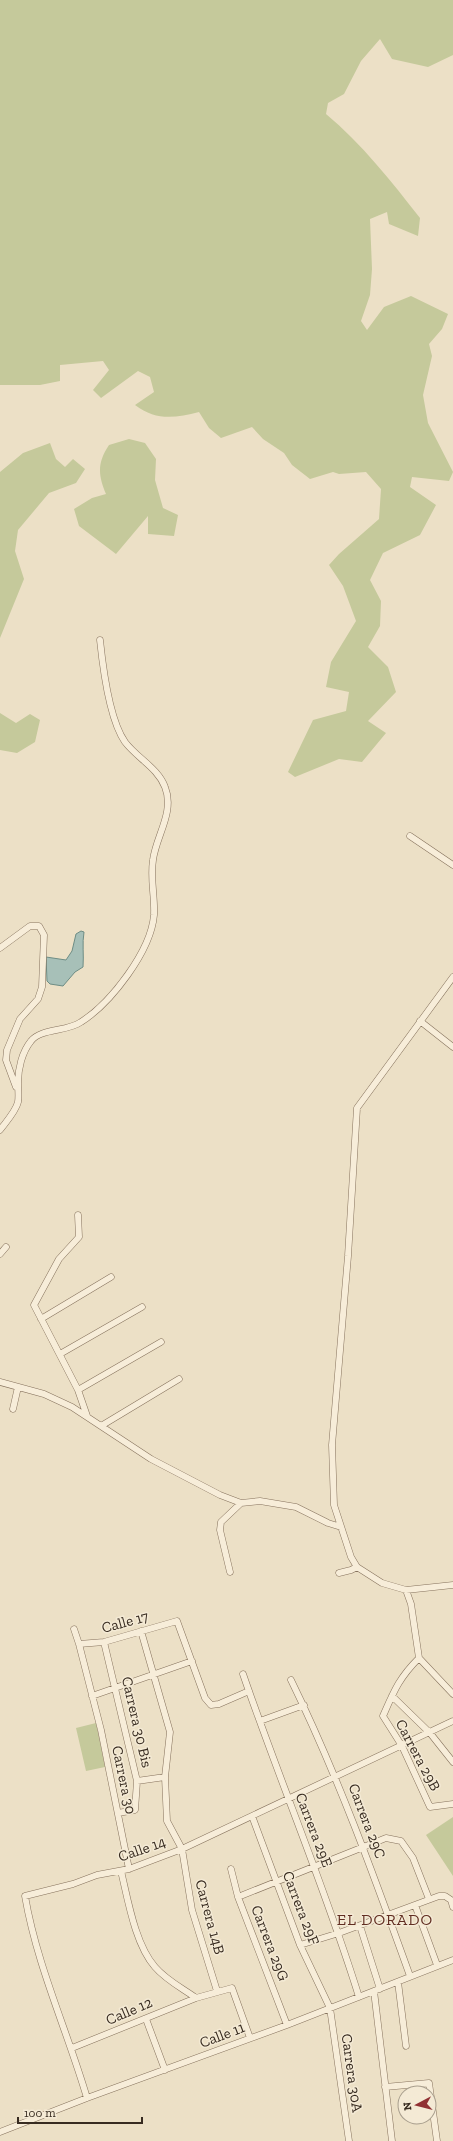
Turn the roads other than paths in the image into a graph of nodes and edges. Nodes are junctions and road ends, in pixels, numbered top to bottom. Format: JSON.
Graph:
{"nodes":[{"id":1,"x":100,"y":640,"type":"dead end"},
{"id":2,"x":410,"y":836,"type":"dead end"},
{"id":3,"x":453,"y":865,"type":"edge"},
{"id":4,"x":0,"y":948,"type":"edge"},
{"id":5,"x":453,"y":977,"type":"edge"},
{"id":6,"x":420,"y":1021,"type":"junction"},
{"id":7,"x":453,"y":1047,"type":"edge"},
{"id":8,"x":18,"y":1090,"type":"junction"},
{"id":9,"x":0,"y":1130,"type":"edge"},
{"id":10,"x":78,"y":1215,"type":"dead end"},
{"id":11,"x":6,"y":1247,"type":"dead end"},
{"id":12,"x":0,"y":1254,"type":"edge"},
{"id":13,"x":111,"y":1277,"type":"dead end"},
{"id":14,"x":142,"y":1307,"type":"dead end"},
{"id":15,"x":41,"y":1319,"type":"junction"},
{"id":16,"x":161,"y":1342,"type":"dead end"},
{"id":17,"x":60,"y":1354,"type":"junction"},
{"id":18,"x":179,"y":1379,"type":"dead end"},
{"id":19,"x":0,"y":1382,"type":"edge"},
{"id":20,"x":18,"y":1387,"type":"junction"},
{"id":21,"x":78,"y":1390,"type":"junction"},
{"id":22,"x":13,"y":1410,"type":"dead end"},
{"id":23,"x":87,"y":1416,"type":"junction"},
{"id":24,"x":101,"y":1426,"type":"junction"},
{"id":25,"x":241,"y":1503,"type":"junction"},
{"id":26,"x":341,"y":1527,"type":"junction"},
{"id":27,"x":357,"y":1567,"type":"junction"},
{"id":28,"x":230,"y":1572,"type":"dead end"},
{"id":29,"x":339,"y":1573,"type":"dead end"},
{"id":30,"x":453,"y":1584,"type":"edge"},
{"id":31,"x":406,"y":1590,"type":"junction"},
{"id":32,"x":74,"y":1629,"type":"dead end"},
{"id":33,"x":141,"y":1631,"type":"junction"},
{"id":34,"x":104,"y":1642,"type":"junction"},
{"id":35,"x":79,"y":1644,"type":"junction"},
{"id":36,"x":419,"y":1658,"type":"junction"},
{"id":37,"x":192,"y":1661,"type":"junction"},
{"id":38,"x":155,"y":1674,"type":"junction"},
{"id":39,"x":243,"y":1674,"type":"dead end"},
{"id":40,"x":291,"y":1680,"type":"dead end"},
{"id":41,"x":116,"y":1688,"type":"junction"},
{"id":42,"x":249,"y":1691,"type":"junction"},
{"id":43,"x":453,"y":1694,"type":"edge"},
{"id":44,"x":92,"y":1696,"type":"junction"},
{"id":45,"x":392,"y":1696,"type":"junction"},
{"id":46,"x":304,"y":1705,"type":"junction"},
{"id":47,"x":260,"y":1721,"type":"junction"},
{"id":48,"x":453,"y":1721,"type":"edge"},
{"id":49,"x":430,"y":1733,"type":"junction"},
{"id":50,"x":402,"y":1746,"type":"junction"},
{"id":51,"x":453,"y":1762,"type":"edge"},
{"id":52,"x":165,"y":1777,"type":"junction"},
{"id":53,"x":336,"y":1778,"type":"junction"},
{"id":54,"x":137,"y":1781,"type":"junction"},
{"id":55,"x":288,"y":1800,"type":"junction"},
{"id":56,"x":453,"y":1804,"type":"edge"},
{"id":57,"x":118,"y":1813,"type":"junction"},
{"id":58,"x":252,"y":1816,"type":"junction"},
{"id":59,"x":363,"y":1846,"type":"junction"},
{"id":60,"x":182,"y":1849,"type":"junction"},
{"id":61,"x":314,"y":1866,"type":"junction"},
{"id":62,"x":129,"y":1869,"type":"junction"},
{"id":63,"x":231,"y":1869,"type":"dead end"},
{"id":64,"x":121,"y":1871,"type":"junction"},
{"id":65,"x":277,"y":1882,"type":"junction"},
{"id":66,"x":238,"y":1897,"type":"junction"},
{"id":67,"x":429,"y":1900,"type":"junction"},
{"id":68,"x":415,"y":1904,"type":"junction"},
{"id":69,"x":453,"y":1907,"type":"edge"},
{"id":70,"x":388,"y":1914,"type":"junction"},
{"id":71,"x":360,"y":1926,"type":"junction"},
{"id":72,"x":339,"y":1933,"type":"junction"},
{"id":73,"x":300,"y":1945,"type":"junction"},
{"id":74,"x":453,"y":1960,"type":"edge"},
{"id":75,"x":437,"y":1966,"type":"junction"},
{"id":76,"x":410,"y":1976,"type":"junction"},
{"id":77,"x":398,"y":1982,"type":"junction"},
{"id":78,"x":377,"y":1990,"type":"junction"},
{"id":79,"x":216,"y":1991,"type":"junction"},
{"id":80,"x":360,"y":1997,"type":"junction"},
{"id":81,"x":196,"y":1998,"type":"junction"},
{"id":82,"x":330,"y":2008,"type":"junction"},
{"id":83,"x":146,"y":2019,"type":"junction"},
{"id":84,"x":287,"y":2025,"type":"junction"},
{"id":85,"x":250,"y":2038,"type":"junction"},
{"id":86,"x":406,"y":2046,"type":"dead end"},
{"id":87,"x":72,"y":2048,"type":"junction"},
{"id":88,"x":166,"y":2070,"type":"junction"},
{"id":89,"x":386,"y":2087,"type":"junction"},
{"id":90,"x":87,"y":2098,"type":"junction"},
{"id":91,"x":0,"y":2132,"type":"edge"},
{"id":92,"x":349,"y":2141,"type":"edge"},
{"id":93,"x":392,"y":2141,"type":"edge"},
{"id":94,"x":437,"y":2141,"type":"edge"}],
"edges":[{"from":1,"to":8,"type":"street"},
{"from":2,"to":3,"type":"street"},
{"from":4,"to":8,"type":"street"},
{"from":5,"to":6,"type":"street"},
{"from":6,"to":7,"type":"street"},
{"from":6,"to":26,"type":"street"},
{"from":8,"to":9,"type":"street"},
{"from":10,"to":15,"type":"street"},
{"from":11,"to":12,"type":"street"},
{"from":13,"to":15,"type":"street"},
{"from":14,"to":17,"type":"street"},
{"from":15,"to":17,"type":"street"},
{"from":16,"to":21,"type":"street"},
{"from":17,"to":21,"type":"street"},
{"from":18,"to":24,"type":"street"},
{"from":19,"to":20,"type":"street"},
{"from":20,"to":22,"type":"street"},
{"from":20,"to":23,"type":"street"},
{"from":21,"to":23,"type":"street"},
{"from":23,"to":24,"type":"street"},
{"from":24,"to":25,"type":"street"},
{"from":25,"to":26,"type":"street"},
{"from":25,"to":28,"type":"street"},
{"from":26,"to":27,"type":"street"},
{"from":27,"to":29,"type":"street"},
{"from":27,"to":31,"type":"street"},
{"from":30,"to":31,"type":"street"},
{"from":31,"to":36,"type":"street"},
{"from":32,"to":35,"type":"street","name":"Carrera 30"},
{"from":33,"to":34,"type":"street","name":"Calle 17"},
{"from":33,"to":37,"type":"street","name":"Calle 17"},
{"from":33,"to":38,"type":"street"},
{"from":34,"to":35,"type":"street","name":"Calle 17"},
{"from":34,"to":41,"type":"street","name":"Carrera 30 Bis"},
{"from":35,"to":44,"type":"street","name":"Carrera 30"},
{"from":36,"to":43,"type":"street"},
{"from":36,"to":45,"type":"street"},
{"from":37,"to":38,"type":"street"},
{"from":37,"to":42,"type":"street"},
{"from":38,"to":41,"type":"street"},
{"from":38,"to":52,"type":"street","name":"Carrera 14B"},
{"from":39,"to":42,"type":"street","name":"Carrera 29E"},
{"from":40,"to":46,"type":"street","name":"Carrera 29C"},
{"from":41,"to":44,"type":"street"},
{"from":41,"to":54,"type":"street","name":"Carrera 30 Bis"},
{"from":42,"to":47,"type":"street","name":"Carrera 29E"},
{"from":44,"to":57,"type":"street","name":"Carrera 30"},
{"from":45,"to":49,"type":"street"},
{"from":45,"to":50,"type":"street","name":"Carrera 29B"},
{"from":46,"to":47,"type":"street"},
{"from":46,"to":53,"type":"street","name":"Carrera 29C"},
{"from":47,"to":55,"type":"street","name":"Carrera 29E"},
{"from":48,"to":49,"type":"street","name":"Calle 14"},
{"from":49,"to":50,"type":"street","name":"Calle 14"},
{"from":49,"to":51,"type":"street"},
{"from":50,"to":53,"type":"street","name":"Calle 14"},
{"from":50,"to":56,"type":"street","name":"Carrera 29B"},
{"from":52,"to":54,"type":"street"},
{"from":52,"to":60,"type":"street","name":"Carrera 14B"},
{"from":53,"to":55,"type":"street","name":"Calle 14"},
{"from":53,"to":59,"type":"street","name":"Carrera 29C"},
{"from":54,"to":57,"type":"street","name":"Carrera 30 Bis"},
{"from":55,"to":58,"type":"street","name":"Calle 14"},
{"from":55,"to":61,"type":"street","name":"Carrera 29E"},
{"from":57,"to":62,"type":"street","name":"Carrera 30"},
{"from":58,"to":60,"type":"street","name":"Calle 14"},
{"from":58,"to":65,"type":"street","name":"Carrera 29F"},
{"from":59,"to":61,"type":"street"},
{"from":59,"to":67,"type":"street"},
{"from":59,"to":70,"type":"street","name":"Carrera 29C"},
{"from":60,"to":62,"type":"street","name":"Calle 14"},
{"from":60,"to":79,"type":"street","name":"Carrera 14B"},
{"from":61,"to":65,"type":"street"},
{"from":61,"to":72,"type":"street","name":"Carrera 29E"},
{"from":62,"to":64,"type":"street","name":"Calle 14"},
{"from":63,"to":66,"type":"street","name":"Carrera 29G"},
{"from":64,"to":81,"type":"street"},
{"from":64,"to":87,"type":"street","name":"Calle 14"},
{"from":65,"to":66,"type":"street"},
{"from":65,"to":73,"type":"street","name":"Carrera 29F"},
{"from":66,"to":84,"type":"street","name":"Carrera 29G"},
{"from":67,"to":68,"type":"street"},
{"from":67,"to":69,"type":"street"},
{"from":68,"to":70,"type":"street"},
{"from":68,"to":75,"type":"street"},
{"from":70,"to":71,"type":"street"},
{"from":70,"to":76,"type":"street","name":"Carrera 29C"},
{"from":71,"to":72,"type":"street"},
{"from":71,"to":78,"type":"street"},
{"from":72,"to":73,"type":"street"},
{"from":72,"to":80,"type":"street","name":"Carrera 29E"},
{"from":73,"to":82,"type":"street","name":"Carrera 29F"},
{"from":74,"to":75,"type":"street","name":"Calle 11"},
{"from":75,"to":76,"type":"street","name":"Calle 11"},
{"from":76,"to":77,"type":"street","name":"Calle 11"},
{"from":77,"to":78,"type":"street","name":"Calle 11"},
{"from":77,"to":86,"type":"street"},
{"from":78,"to":80,"type":"street","name":"Calle 11"},
{"from":78,"to":89,"type":"street"},
{"from":79,"to":81,"type":"street","name":"Calle 12"},
{"from":79,"to":85,"type":"street","name":"Calle 12"},
{"from":80,"to":82,"type":"street","name":"Calle 11"},
{"from":81,"to":83,"type":"street","name":"Calle 12"},
{"from":82,"to":84,"type":"street","name":"Calle 11"},
{"from":82,"to":92,"type":"street","name":"Carrera 30A"},
{"from":83,"to":87,"type":"street","name":"Calle 12"},
{"from":83,"to":88,"type":"street"},
{"from":84,"to":85,"type":"street","name":"Calle 11"},
{"from":85,"to":88,"type":"street","name":"Calle 11"},
{"from":87,"to":90,"type":"street","name":"Calle 14"},
{"from":88,"to":90,"type":"street","name":"Calle 11"},
{"from":89,"to":93,"type":"street"},
{"from":89,"to":94,"type":"street"},
{"from":90,"to":91,"type":"street","name":"Calle 11"}]}
